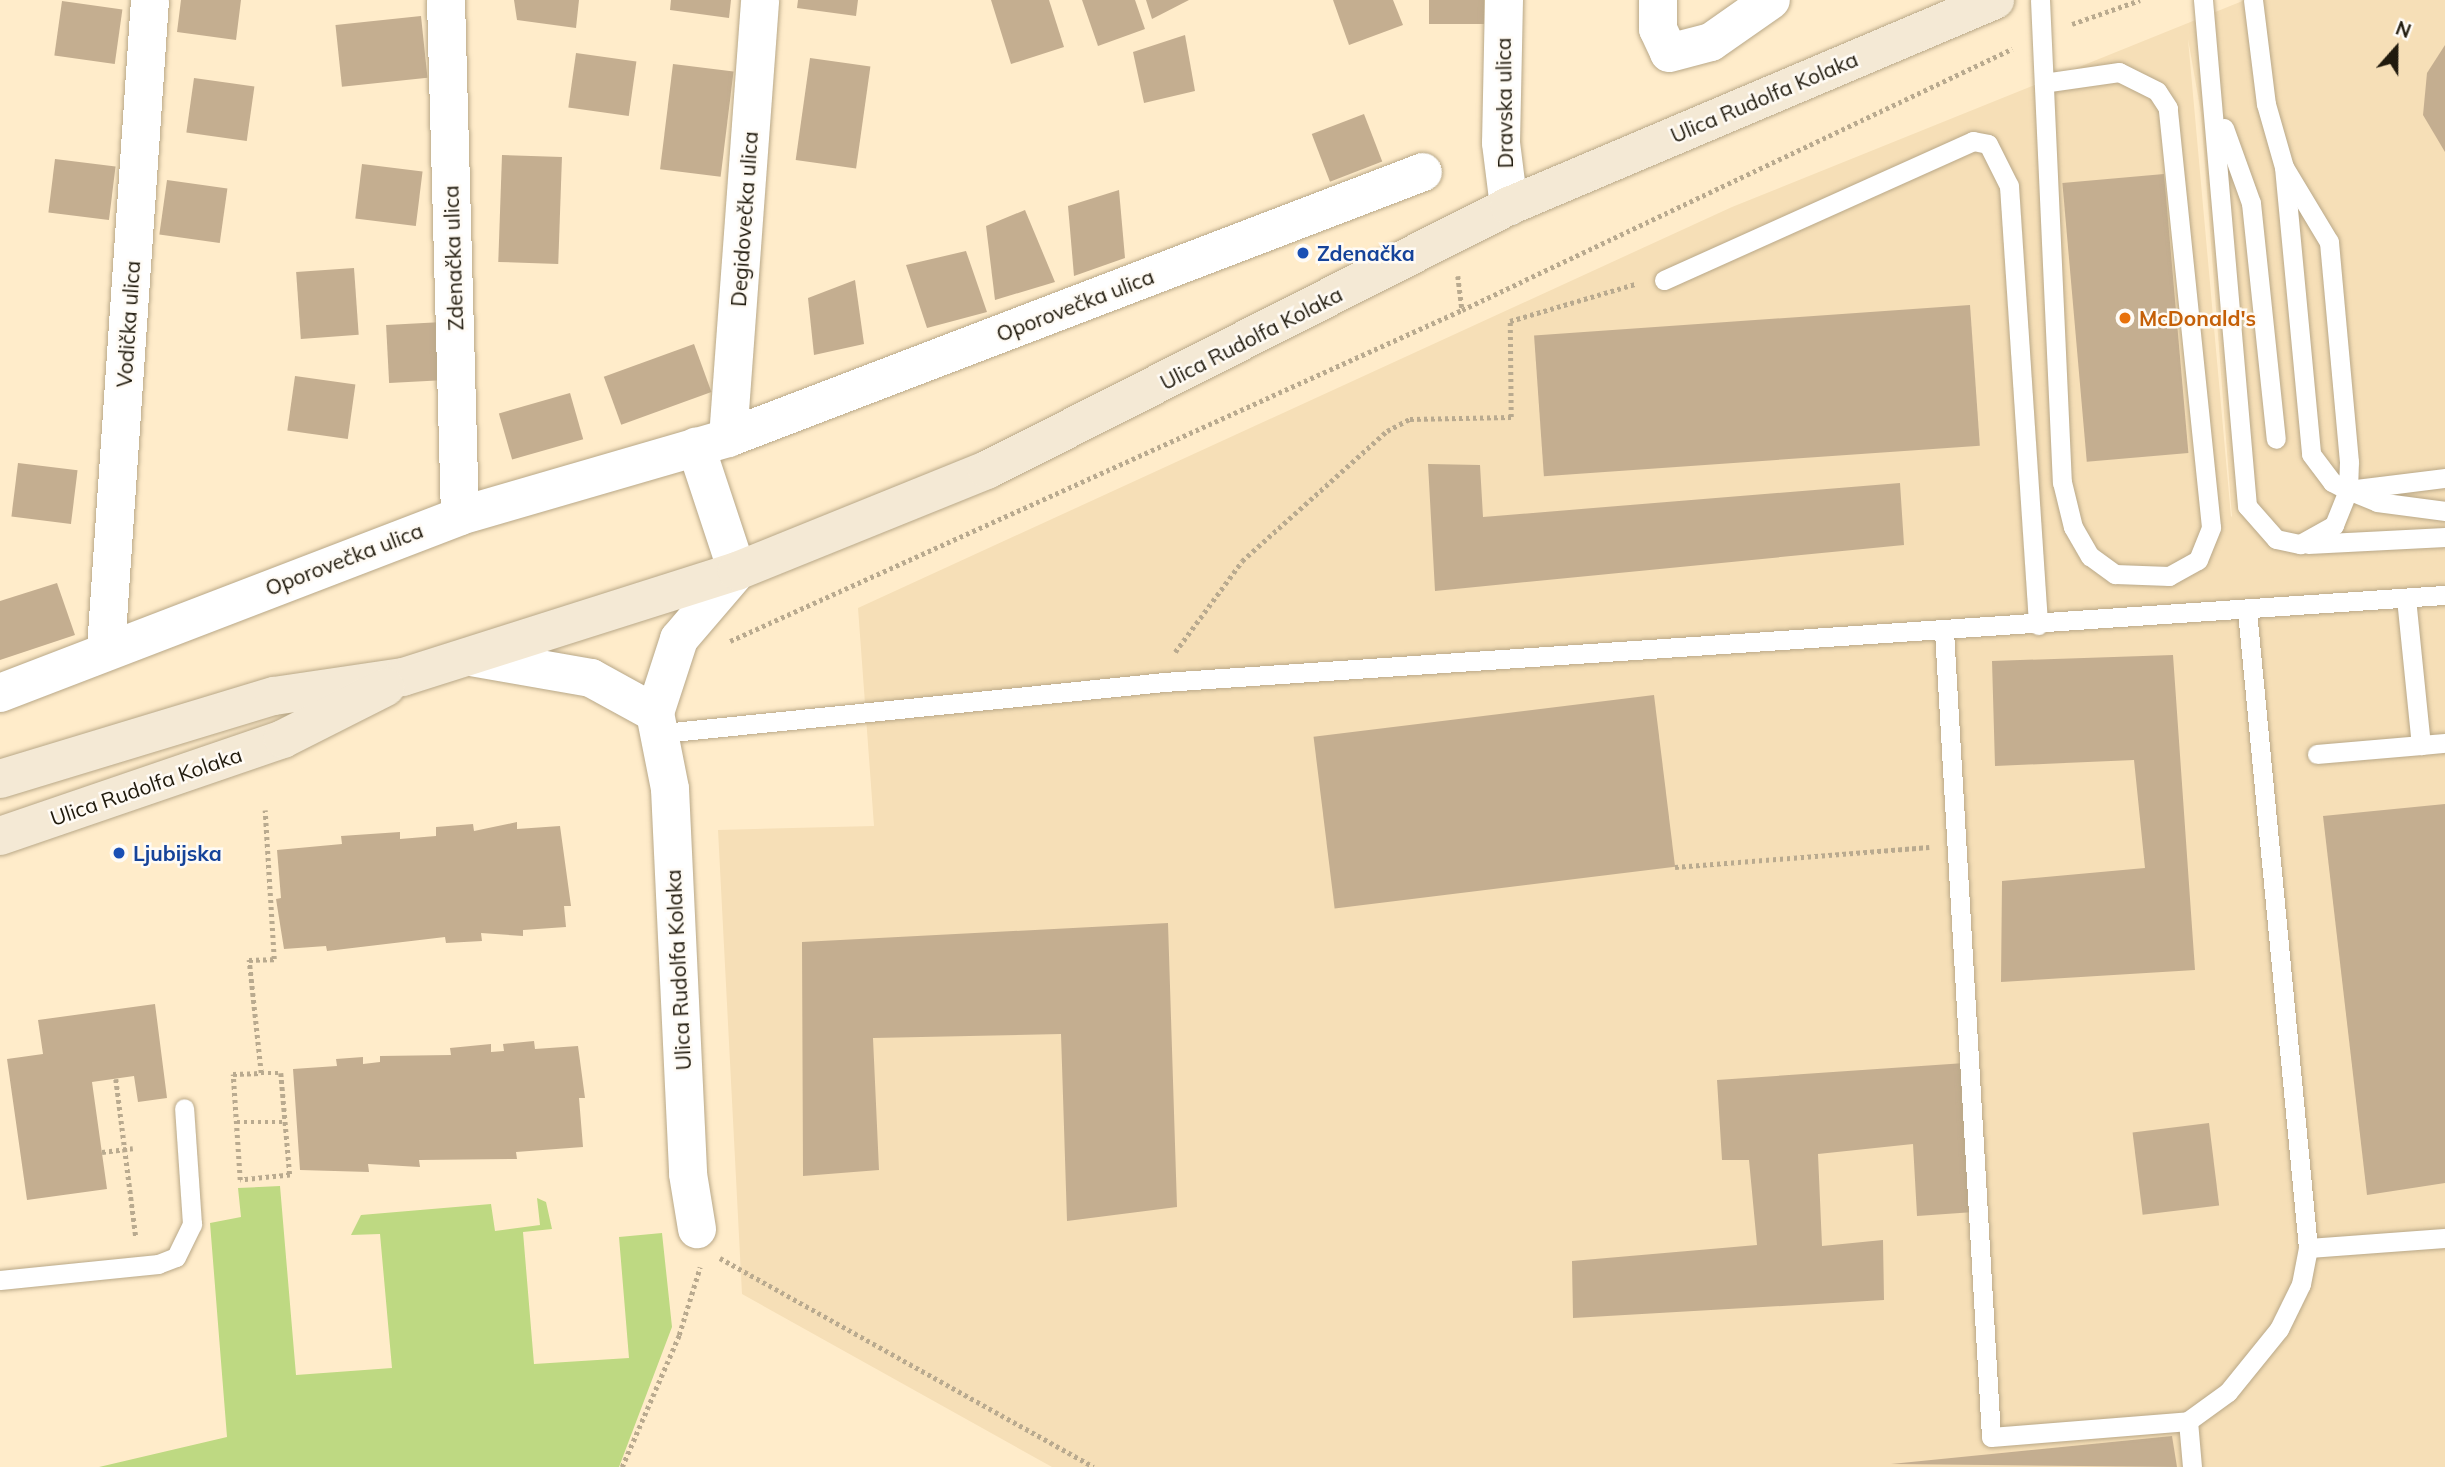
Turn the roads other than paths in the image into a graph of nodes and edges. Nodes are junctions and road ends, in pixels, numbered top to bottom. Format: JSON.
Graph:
{"nodes":[{"id":1,"x":150,"y":0,"type":"edge"},
{"id":2,"x":446,"y":0,"type":"edge"},
{"id":3,"x":760,"y":0,"type":"edge"},
{"id":4,"x":1504,"y":0,"type":"edge"},
{"id":5,"x":1658,"y":0,"type":"edge"},
{"id":6,"x":1770,"y":0,"type":"edge"},
{"id":7,"x":1995,"y":0,"type":"edge"},
{"id":8,"x":2040,"y":0,"type":"edge"},
{"id":9,"x":2203,"y":0,"type":"edge"},
{"id":10,"x":2253,"y":0,"type":"edge"},
{"id":11,"x":2044,"y":83,"type":"junction"},
{"id":12,"x":2216,"y":104,"type":"junction"},
{"id":13,"x":2284,"y":167,"type":"junction"},
{"id":14,"x":1423,"y":172,"type":"dead end"},
{"id":15,"x":1509,"y":206,"type":"junction"},
{"id":16,"x":1664,"y":281,"type":"road end"},
{"id":17,"x":2276,"y":439,"type":"dead end"},
{"id":18,"x":712,"y":443,"type":"junction"},
{"id":19,"x":2445,"y":478,"type":"edge"},
{"id":20,"x":2348,"y":490,"type":"junction"},
{"id":21,"x":2445,"y":510,"type":"edge"},
{"id":22,"x":460,"y":516,"type":"junction"},
{"id":23,"x":2445,"y":537,"type":"edge"},
{"id":24,"x":2300,"y":544,"type":"junction"},
{"id":25,"x":737,"y":571,"type":"junction"},
{"id":26,"x":2445,"y":595,"type":"edge"},
{"id":27,"x":2406,"y":598,"type":"junction"},
{"id":28,"x":2247,"y":611,"type":"junction"},
{"id":29,"x":2038,"y":625,"type":"junction"},
{"id":30,"x":1944,"y":631,"type":"junction"},
{"id":31,"x":106,"y":649,"type":"junction"},
{"id":32,"x":471,"y":657,"type":"junction"},
{"id":33,"x":403,"y":677,"type":"junction"},
{"id":34,"x":0,"y":693,"type":"edge"},
{"id":35,"x":659,"y":723,"type":"junction"},
{"id":36,"x":2445,"y":743,"type":"edge"},
{"id":37,"x":2421,"y":745,"type":"junction"},
{"id":38,"x":2317,"y":754,"type":"dead end"},
{"id":39,"x":0,"y":779,"type":"edge"},
{"id":40,"x":0,"y":836,"type":"edge"},
{"id":41,"x":184,"y":1108,"type":"dead end"},
{"id":42,"x":2445,"y":1238,"type":"edge"},
{"id":43,"x":702,"y":1246,"type":"road end"},
{"id":44,"x":2308,"y":1248,"type":"junction"},
{"id":45,"x":0,"y":1280,"type":"edge"},
{"id":46,"x":2188,"y":1421,"type":"junction"},
{"id":47,"x":2192,"y":1467,"type":"edge"}],
"edges":[{"from":1,"to":31,"type":"street","name":"Vodička ulica"},
{"from":2,"to":22,"type":"street","name":"Zdenačka ulica"},
{"from":3,"to":18,"type":"street","name":"Degidovečka ulica"},
{"from":4,"to":15,"type":"street","name":"Dravska ulica"},
{"from":5,"to":6,"type":"street"},
{"from":7,"to":15,"type":"main road","name":"Ulica Rudolfa Kolaka"},
{"from":8,"to":11,"type":"lane"},
{"from":9,"to":12,"type":"lane"},
{"from":10,"to":13,"type":"lane"},
{"from":11,"to":11,"type":"lane"},
{"from":12,"to":17,"type":"lane"},
{"from":12,"to":24,"type":"lane"},
{"from":13,"to":20,"type":"lane"},
{"from":13,"to":20,"type":"lane"},
{"from":14,"to":18,"type":"street","name":"Oporovečka ulica"},
{"from":15,"to":25,"type":"main road","name":"Ulica Rudolfa Kolaka"},
{"from":16,"to":29,"type":"lane"},
{"from":18,"to":22,"type":"street","name":"Oporovečka ulica"},
{"from":18,"to":25,"type":"street"},
{"from":19,"to":20,"type":"lane"},
{"from":20,"to":21,"type":"lane"},
{"from":20,"to":24,"type":"lane"},
{"from":22,"to":31,"type":"street","name":"Oporovečka ulica"},
{"from":23,"to":24,"type":"lane"},
{"from":25,"to":32,"type":"main road","name":"Ulica Rudolfa Kolaka"},
{"from":25,"to":35,"type":"street","name":"Ulica Rudolfa Kolaka"},
{"from":26,"to":27,"type":"lane"},
{"from":27,"to":28,"type":"lane"},
{"from":27,"to":37,"type":"lane"},
{"from":28,"to":29,"type":"lane"},
{"from":28,"to":44,"type":"lane"},
{"from":29,"to":30,"type":"lane"},
{"from":30,"to":35,"type":"lane"},
{"from":30,"to":46,"type":"lane"},
{"from":31,"to":34,"type":"street","name":"Oporovečka ulica"},
{"from":32,"to":33,"type":"main road","name":"Ulica Rudolfa Kolaka"},
{"from":32,"to":35,"type":"street","name":"Ulica Rudolfa Kolaka"},
{"from":33,"to":39,"type":"main road","name":"Ulica Rudolfa Kolaka"},
{"from":33,"to":40,"type":"main road","name":"Ulica Rudolfa Kolaka"},
{"from":35,"to":43,"type":"street","name":"Ulica Rudolfa Kolaka"},
{"from":36,"to":37,"type":"lane"},
{"from":37,"to":38,"type":"lane"},
{"from":41,"to":45,"type":"lane"},
{"from":42,"to":44,"type":"lane"},
{"from":44,"to":46,"type":"lane"},
{"from":46,"to":47,"type":"lane"}]}
